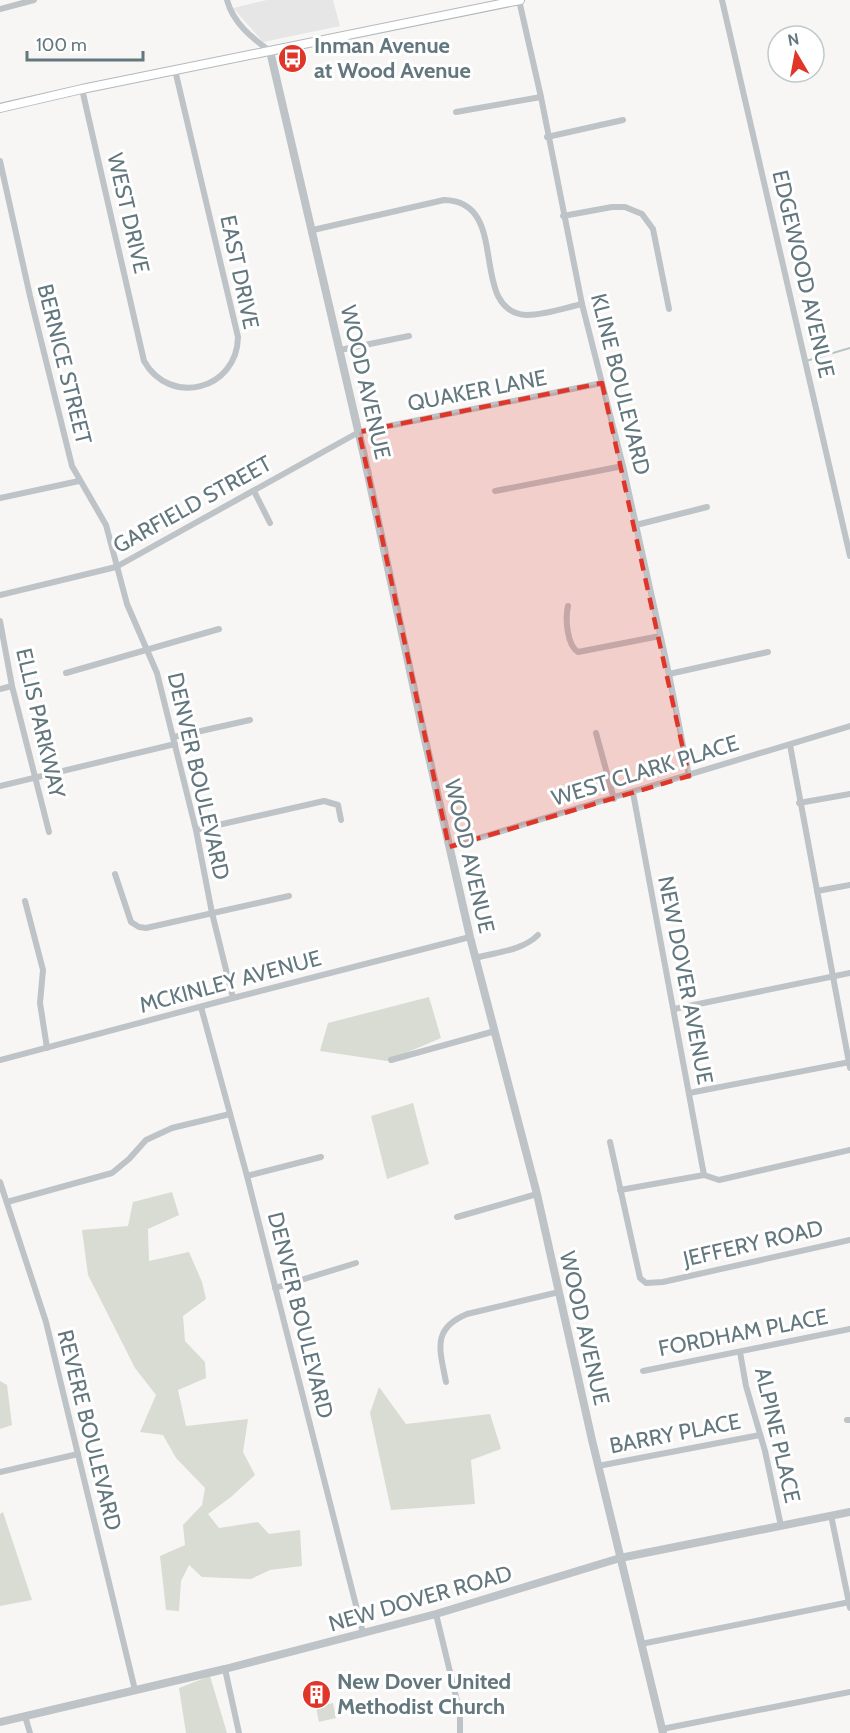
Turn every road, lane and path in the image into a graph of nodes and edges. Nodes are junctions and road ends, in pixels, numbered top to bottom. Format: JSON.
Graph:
{"nodes":[{"id":1,"x":34,"y":0,"type":"edge"},
{"id":2,"x":227,"y":0,"type":"edge"},
{"id":3,"x":519,"y":0,"type":"edge"},
{"id":4,"x":722,"y":0,"type":"edge"},
{"id":5,"x":0,"y":9,"type":"edge"},
{"id":6,"x":270,"y":51,"type":"junction"},
{"id":7,"x":176,"y":70,"type":"junction"},
{"id":8,"x":82,"y":89,"type":"junction"},
{"id":9,"x":541,"y":97,"type":"junction"},
{"id":10,"x":0,"y":108,"type":"edge"},
{"id":11,"x":456,"y":112,"type":"dead end"},
{"id":12,"x":623,"y":120,"type":"dead end"},
{"id":13,"x":547,"y":136,"type":"junction"},
{"id":14,"x":0,"y":161,"type":"edge"},
{"id":15,"x":563,"y":216,"type":"junction"},
{"id":16,"x":313,"y":230,"type":"junction"},
{"id":17,"x":582,"y":304,"type":"junction"},
{"id":18,"x":669,"y":309,"type":"dead end"},
{"id":19,"x":409,"y":336,"type":"dead end"},
{"id":20,"x":140,"y":346,"type":"joint"},
{"id":21,"x":340,"y":350,"type":"junction"},
{"id":22,"x":602,"y":383,"type":"junction"},
{"id":23,"x":358,"y":432,"type":"junction"},
{"id":24,"x":622,"y":465,"type":"junction"},
{"id":25,"x":79,"y":481,"type":"junction"},
{"id":26,"x":254,"y":491,"type":"junction"},
{"id":27,"x":495,"y":491,"type":"dead end"},
{"id":28,"x":0,"y":498,"type":"edge"},
{"id":29,"x":707,"y":507,"type":"dead end"},
{"id":30,"x":270,"y":523,"type":"dead end"},
{"id":31,"x":636,"y":525,"type":"junction"},
{"id":32,"x":849,"y":548,"type":"edge"},
{"id":33,"x":850,"y":556,"type":"edge"},
{"id":34,"x":116,"y":567,"type":"junction"},
{"id":35,"x":0,"y":595,"type":"edge"},
{"id":36,"x":568,"y":606,"type":"dead end"},
{"id":37,"x":0,"y":621,"type":"edge"},
{"id":38,"x":219,"y":629,"type":"dead end"},
{"id":39,"x":660,"y":636,"type":"junction"},
{"id":40,"x":146,"y":650,"type":"junction"},
{"id":41,"x":768,"y":652,"type":"dead end"},
{"id":42,"x":66,"y":673,"type":"dead end"},
{"id":43,"x":669,"y":674,"type":"junction"},
{"id":44,"x":12,"y":686,"type":"junction"},
{"id":45,"x":0,"y":689,"type":"edge"},
{"id":46,"x":250,"y":720,"type":"dead end"},
{"id":47,"x":850,"y":726,"type":"edge"},
{"id":48,"x":596,"y":733,"type":"dead end"},
{"id":49,"x":175,"y":740,"type":"junction"},
{"id":50,"x":790,"y":745,"type":"junction"},
{"id":51,"x":689,"y":776,"type":"junction"},
{"id":52,"x":35,"y":777,"type":"junction"},
{"id":53,"x":0,"y":786,"type":"edge"},
{"id":54,"x":633,"y":793,"type":"junction"},
{"id":55,"x":850,"y":794,"type":"edge"},
{"id":56,"x":614,"y":799,"type":"junction"},
{"id":57,"x":799,"y":803,"type":"junction"},
{"id":58,"x":341,"y":820,"type":"dead end"},
{"id":59,"x":196,"y":830,"type":"junction"},
{"id":60,"x":49,"y":832,"type":"dead end"},
{"id":61,"x":449,"y":847,"type":"junction"},
{"id":62,"x":115,"y":874,"type":"dead end"},
{"id":63,"x":850,"y":885,"type":"edge"},
{"id":64,"x":817,"y":891,"type":"junction"},
{"id":65,"x":289,"y":896,"type":"dead end"},
{"id":66,"x":25,"y":901,"type":"dead end"},
{"id":67,"x":212,"y":913,"type":"junction"},
{"id":68,"x":538,"y":935,"type":"dead end"},
{"id":69,"x":470,"y":937,"type":"junction"},
{"id":70,"x":475,"y":958,"type":"junction"},
{"id":71,"x":850,"y":973,"type":"edge"},
{"id":72,"x":832,"y":976,"type":"junction"},
{"id":73,"x":233,"y":998,"type":"junction"},
{"id":74,"x":201,"y":1007,"type":"junction"},
{"id":75,"x":674,"y":1009,"type":"junction"},
{"id":76,"x":495,"y":1031,"type":"junction"},
{"id":77,"x":47,"y":1048,"type":"junction"},
{"id":78,"x":0,"y":1060,"type":"edge"},
{"id":79,"x":391,"y":1060,"type":"dead end"},
{"id":80,"x":850,"y":1064,"type":"edge"},
{"id":81,"x":689,"y":1093,"type":"junction"},
{"id":82,"x":230,"y":1114,"type":"junction"},
{"id":83,"x":610,"y":1142,"type":"dead end"},
{"id":84,"x":850,"y":1150,"type":"edge"},
{"id":85,"x":321,"y":1157,"type":"dead end"},
{"id":86,"x":704,"y":1174,"type":"junction"},
{"id":87,"x":247,"y":1176,"type":"junction"},
{"id":88,"x":0,"y":1182,"type":"edge"},
{"id":89,"x":620,"y":1190,"type":"junction"},
{"id":90,"x":537,"y":1194,"type":"junction"},
{"id":91,"x":7,"y":1202,"type":"junction"},
{"id":92,"x":457,"y":1217,"type":"dead end"},
{"id":93,"x":850,"y":1240,"type":"edge"},
{"id":94,"x":356,"y":1263,"type":"dead end"},
{"id":95,"x":275,"y":1288,"type":"junction"},
{"id":96,"x":559,"y":1292,"type":"junction"},
{"id":97,"x":850,"y":1329,"type":"edge"},
{"id":98,"x":740,"y":1352,"type":"junction"},
{"id":99,"x":643,"y":1371,"type":"dead end"},
{"id":100,"x":446,"y":1382,"type":"dead end"},
{"id":101,"x":760,"y":1435,"type":"junction"},
{"id":102,"x":78,"y":1454,"type":"junction"},
{"id":103,"x":598,"y":1466,"type":"junction"},
{"id":104,"x":0,"y":1472,"type":"edge"},
{"id":105,"x":850,"y":1512,"type":"edge"},
{"id":106,"x":831,"y":1515,"type":"junction"},
{"id":107,"x":781,"y":1526,"type":"junction"},
{"id":108,"x":620,"y":1558,"type":"junction"},
{"id":109,"x":850,"y":1604,"type":"edge"},
{"id":110,"x":436,"y":1614,"type":"junction"},
{"id":111,"x":363,"y":1633,"type":"junction"},
{"id":112,"x":641,"y":1644,"type":"junction"},
{"id":113,"x":225,"y":1669,"type":"junction"},
{"id":114,"x":135,"y":1690,"type":"junction"},
{"id":115,"x":850,"y":1692,"type":"edge"},
{"id":116,"x":26,"y":1716,"type":"junction"},
{"id":117,"x":0,"y":1722,"type":"edge"},
{"id":118,"x":662,"y":1731,"type":"edge"},
{"id":119,"x":30,"y":1733,"type":"edge"},
{"id":120,"x":239,"y":1733,"type":"edge"},
{"id":121,"x":460,"y":1733,"type":"edge"}],
"edges":[{"from":1,"to":5,"type":"street"},
{"from":2,"to":6,"type":"street"},
{"from":3,"to":6,"type":"main road"},
{"from":3,"to":9,"type":"street","name":"KLINE BOULEVARD"},
{"from":4,"to":32,"type":"street","name":"EDGEWOOD AVENUE"},
{"from":6,"to":7,"type":"main road"},
{"from":6,"to":16,"type":"street","name":"WOOD AVENUE"},
{"from":7,"to":8,"type":"main road"},
{"from":7,"to":20,"type":"street","name":"EAST DRIVE"},
{"from":8,"to":10,"type":"main road"},
{"from":8,"to":20,"type":"street","name":"WEST DRIVE"},
{"from":9,"to":11,"type":"street"},
{"from":9,"to":13,"type":"street","name":"KLINE BOULEVARD"},
{"from":12,"to":13,"type":"street"},
{"from":13,"to":15,"type":"street","name":"KLINE BOULEVARD"},
{"from":14,"to":25,"type":"street","name":"BERNICE STREET"},
{"from":15,"to":17,"type":"street","name":"KLINE BOULEVARD"},
{"from":15,"to":18,"type":"street"},
{"from":16,"to":17,"type":"street"},
{"from":16,"to":21,"type":"street","name":"WOOD AVENUE"},
{"from":17,"to":22,"type":"street","name":"KLINE BOULEVARD"},
{"from":19,"to":21,"type":"street"},
{"from":21,"to":23,"type":"street","name":"WOOD AVENUE"},
{"from":22,"to":23,"type":"street","name":"QUAKER LANE"},
{"from":22,"to":24,"type":"street","name":"KLINE BOULEVARD"},
{"from":23,"to":26,"type":"street","name":"GARFIELD STREET"},
{"from":23,"to":61,"type":"street","name":"WOOD AVENUE"},
{"from":24,"to":27,"type":"street"},
{"from":24,"to":31,"type":"street","name":"KLINE BOULEVARD"},
{"from":25,"to":28,"type":"street"},
{"from":25,"to":34,"type":"street","name":"BERNICE STREET"},
{"from":26,"to":30,"type":"street"},
{"from":26,"to":34,"type":"street","name":"GARFIELD STREET"},
{"from":29,"to":31,"type":"street"},
{"from":31,"to":39,"type":"street","name":"KLINE BOULEVARD"},
{"from":32,"to":33,"type":"street","name":"EDGEWOOD AVENUE"},
{"from":34,"to":35,"type":"street","name":"GARFIELD STREET"},
{"from":34,"to":40,"type":"street","name":"DENVER BOULEVARD"},
{"from":36,"to":39,"type":"street"},
{"from":37,"to":44,"type":"street","name":"ELLIS PARKWAY"},
{"from":38,"to":40,"type":"street"},
{"from":39,"to":43,"type":"street","name":"KLINE BOULEVARD"},
{"from":40,"to":42,"type":"street"},
{"from":40,"to":49,"type":"street","name":"DENVER BOULEVARD"},
{"from":41,"to":43,"type":"street"},
{"from":43,"to":51,"type":"street","name":"KLINE BOULEVARD"},
{"from":44,"to":45,"type":"street"},
{"from":44,"to":52,"type":"street","name":"ELLIS PARKWAY"},
{"from":46,"to":49,"type":"street"},
{"from":47,"to":50,"type":"street","name":"WEST CLARK PLACE"},
{"from":48,"to":56,"type":"street"},
{"from":49,"to":52,"type":"street"},
{"from":49,"to":59,"type":"street","name":"DENVER BOULEVARD"},
{"from":50,"to":51,"type":"street","name":"WEST CLARK PLACE"},
{"from":50,"to":57,"type":"street"},
{"from":51,"to":54,"type":"street","name":"WEST CLARK PLACE"},
{"from":52,"to":53,"type":"street"},
{"from":52,"to":60,"type":"street","name":"ELLIS PARKWAY"},
{"from":54,"to":56,"type":"street","name":"WEST CLARK PLACE"},
{"from":54,"to":75,"type":"street","name":"NEW DOVER AVENUE"},
{"from":55,"to":57,"type":"street"},
{"from":56,"to":61,"type":"street","name":"WEST CLARK PLACE"},
{"from":57,"to":64,"type":"street"},
{"from":58,"to":59,"type":"street"},
{"from":59,"to":67,"type":"street","name":"DENVER BOULEVARD"},
{"from":61,"to":69,"type":"street","name":"WOOD AVENUE"},
{"from":62,"to":67,"type":"street"},
{"from":63,"to":64,"type":"street"},
{"from":64,"to":72,"type":"street"},
{"from":65,"to":67,"type":"street"},
{"from":66,"to":77,"type":"street"},
{"from":67,"to":73,"type":"street","name":"DENVER BOULEVARD"},
{"from":68,"to":70,"type":"street"},
{"from":69,"to":70,"type":"street","name":"WOOD AVENUE"},
{"from":69,"to":73,"type":"street","name":"MCKINLEY AVENUE"},
{"from":70,"to":76,"type":"street","name":"WOOD AVENUE"},
{"from":71,"to":72,"type":"street"},
{"from":72,"to":75,"type":"street"},
{"from":72,"to":80,"type":"street"},
{"from":73,"to":74,"type":"street","name":"MCKINLEY AVENUE"},
{"from":74,"to":77,"type":"street","name":"MCKINLEY AVENUE"},
{"from":74,"to":82,"type":"street","name":"DENVER BOULEVARD"},
{"from":75,"to":81,"type":"street","name":"NEW DOVER AVENUE"},
{"from":76,"to":79,"type":"street"},
{"from":76,"to":90,"type":"street","name":"WOOD AVENUE"},
{"from":77,"to":78,"type":"street","name":"MCKINLEY AVENUE"},
{"from":80,"to":81,"type":"street"},
{"from":81,"to":86,"type":"street","name":"NEW DOVER AVENUE"},
{"from":82,"to":87,"type":"street","name":"DENVER BOULEVARD"},
{"from":82,"to":91,"type":"street"},
{"from":83,"to":89,"type":"street"},
{"from":84,"to":86,"type":"street"},
{"from":85,"to":87,"type":"street"},
{"from":86,"to":89,"type":"street"},
{"from":87,"to":95,"type":"street","name":"DENVER BOULEVARD"},
{"from":88,"to":91,"type":"street","name":"REVERE BOULEVARD"},
{"from":89,"to":93,"type":"street","name":"JEFFERY ROAD"},
{"from":90,"to":92,"type":"street"},
{"from":90,"to":96,"type":"street","name":"WOOD AVENUE"},
{"from":91,"to":102,"type":"street","name":"REVERE BOULEVARD"},
{"from":94,"to":95,"type":"street"},
{"from":95,"to":111,"type":"street","name":"DENVER BOULEVARD"},
{"from":96,"to":100,"type":"street"},
{"from":96,"to":103,"type":"street","name":"WOOD AVENUE"},
{"from":97,"to":98,"type":"street","name":"FORDHAM PLACE"},
{"from":98,"to":99,"type":"street","name":"FORDHAM PLACE"},
{"from":98,"to":101,"type":"street","name":"ALPINE PLACE"},
{"from":101,"to":103,"type":"street","name":"BARRY PLACE"},
{"from":101,"to":107,"type":"street","name":"ALPINE PLACE"},
{"from":102,"to":104,"type":"street"},
{"from":102,"to":114,"type":"street","name":"REVERE BOULEVARD"},
{"from":103,"to":108,"type":"street","name":"WOOD AVENUE"},
{"from":105,"to":106,"type":"street","name":"NEW DOVER ROAD"},
{"from":106,"to":107,"type":"street","name":"NEW DOVER ROAD"},
{"from":106,"to":109,"type":"street"},
{"from":107,"to":108,"type":"street","name":"NEW DOVER ROAD"},
{"from":108,"to":110,"type":"street","name":"NEW DOVER ROAD"},
{"from":108,"to":112,"type":"street","name":"WOOD AVENUE"},
{"from":109,"to":112,"type":"street"},
{"from":110,"to":111,"type":"street","name":"NEW DOVER ROAD"},
{"from":110,"to":121,"type":"street"},
{"from":111,"to":113,"type":"street","name":"NEW DOVER ROAD"},
{"from":112,"to":118,"type":"street","name":"WOOD AVENUE"},
{"from":113,"to":114,"type":"street","name":"NEW DOVER ROAD"},
{"from":113,"to":120,"type":"street"},
{"from":114,"to":116,"type":"street","name":"NEW DOVER ROAD"},
{"from":115,"to":118,"type":"street"},
{"from":116,"to":117,"type":"street","name":"NEW DOVER ROAD"},
{"from":116,"to":119,"type":"street"}]}
